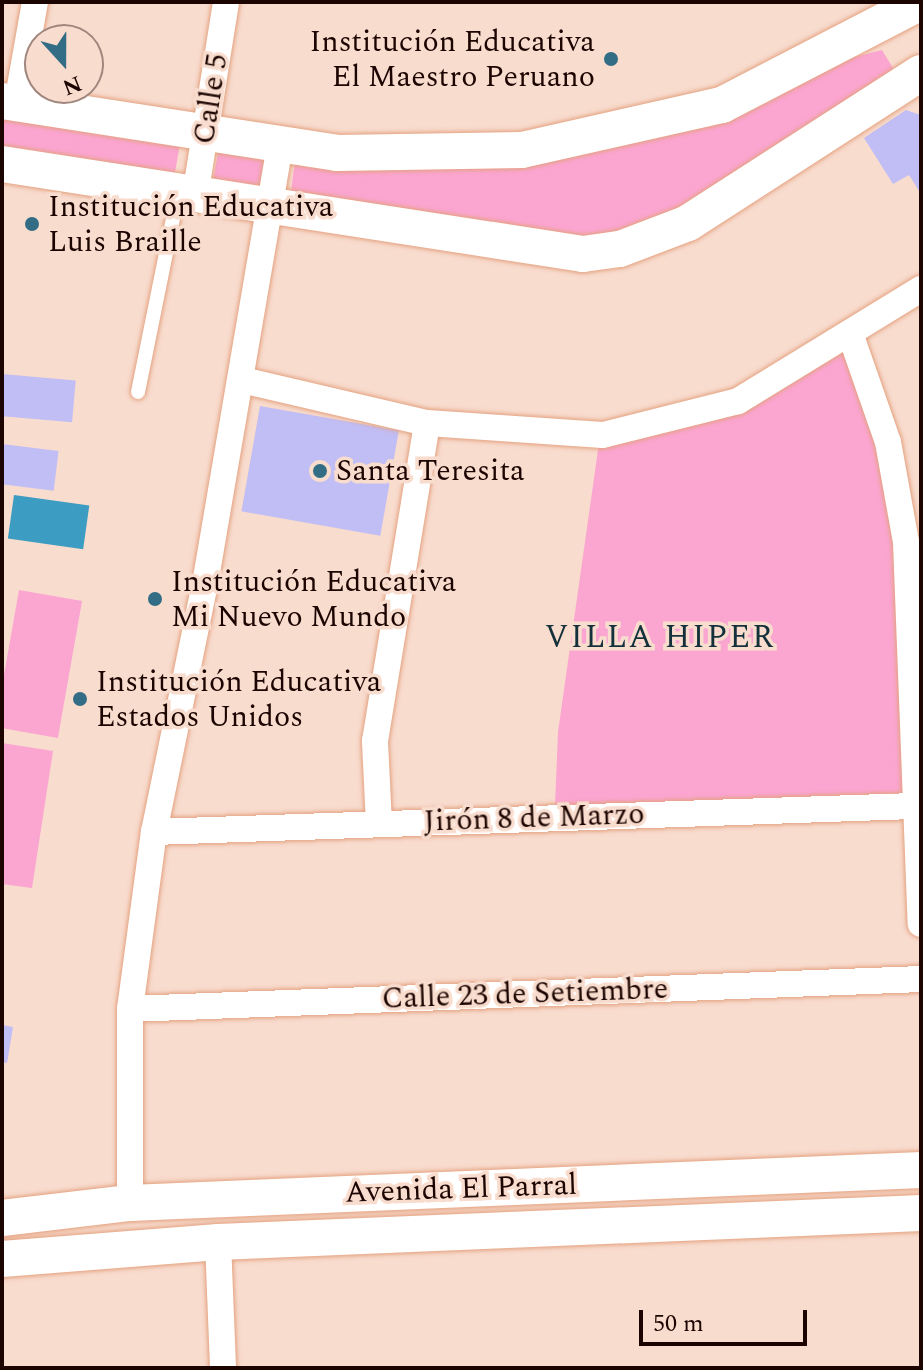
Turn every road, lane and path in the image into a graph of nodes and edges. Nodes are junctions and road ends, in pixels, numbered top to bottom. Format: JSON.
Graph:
{"nodes":[{"id":1,"x":35,"y":2,"type":"edge"},
{"id":2,"x":226,"y":2,"type":"edge"},
{"id":3,"x":902,"y":8,"type":"edge"},
{"id":4,"x":921,"y":71,"type":"edge"},
{"id":5,"x":10,"y":102,"type":"edge"},
{"id":6,"x":205,"y":136,"type":"junction"},
{"id":7,"x":280,"y":147,"type":"junction"},
{"id":8,"x":2,"y":164,"type":"edge"},
{"id":9,"x":186,"y":195,"type":"junction"},
{"id":10,"x":270,"y":209,"type":"junction"},
{"id":11,"x":921,"y":289,"type":"edge"},
{"id":12,"x":851,"y":336,"type":"junction"},
{"id":13,"x":242,"y":380,"type":"junction"},
{"id":14,"x":138,"y":392,"type":"dead end"},
{"id":15,"x":427,"y":423,"type":"junction"},
{"id":16,"x":914,"y":806,"type":"junction"},
{"id":17,"x":379,"y":824,"type":"junction"},
{"id":18,"x":154,"y":832,"type":"junction"},
{"id":19,"x":921,"y":924,"type":"edge"},
{"id":20,"x":921,"y":979,"type":"edge"},
{"id":21,"x":130,"y":1009,"type":"junction"},
{"id":22,"x":921,"y":1170,"type":"edge"},
{"id":23,"x":130,"y":1203,"type":"junction"},
{"id":24,"x":921,"y":1213,"type":"edge"},
{"id":25,"x":2,"y":1218,"type":"edge"},
{"id":26,"x":218,"y":1242,"type":"junction"},
{"id":27,"x":2,"y":1259,"type":"edge"},
{"id":28,"x":223,"y":1368,"type":"edge"}],
"edges":[{"from":1,"to":5,"type":"street"},
{"from":2,"to":6,"type":"street","name":"Calle 5"},
{"from":3,"to":4,"type":"main road"},
{"from":3,"to":7,"type":"main road"},
{"from":4,"to":10,"type":"main road"},
{"from":5,"to":6,"type":"main road"},
{"from":6,"to":7,"type":"main road"},
{"from":6,"to":9,"type":"street","name":"Calle 5"},
{"from":7,"to":10,"type":"street"},
{"from":8,"to":9,"type":"main road"},
{"from":9,"to":10,"type":"main road"},
{"from":9,"to":14,"type":"lane"},
{"from":10,"to":13,"type":"street"},
{"from":11,"to":12,"type":"street"},
{"from":12,"to":15,"type":"street"},
{"from":12,"to":16,"type":"street"},
{"from":13,"to":15,"type":"street"},
{"from":13,"to":18,"type":"street"},
{"from":15,"to":17,"type":"street"},
{"from":16,"to":17,"type":"street","name":"Jirón 8 de Marzo"},
{"from":16,"to":19,"type":"street"},
{"from":17,"to":18,"type":"street","name":"Jirón 8 de Marzo"},
{"from":18,"to":21,"type":"street"},
{"from":20,"to":21,"type":"street","name":"Calle 23 de Setiembre"},
{"from":21,"to":23,"type":"street"},
{"from":22,"to":23,"type":"main road","name":"Avenida El Parral"},
{"from":23,"to":25,"type":"main road","name":"Avenida El Parral"},
{"from":24,"to":26,"type":"main road","name":"Avenida El Parral"},
{"from":26,"to":27,"type":"main road","name":"Avenida El Parral"},
{"from":26,"to":28,"type":"street"}]}
